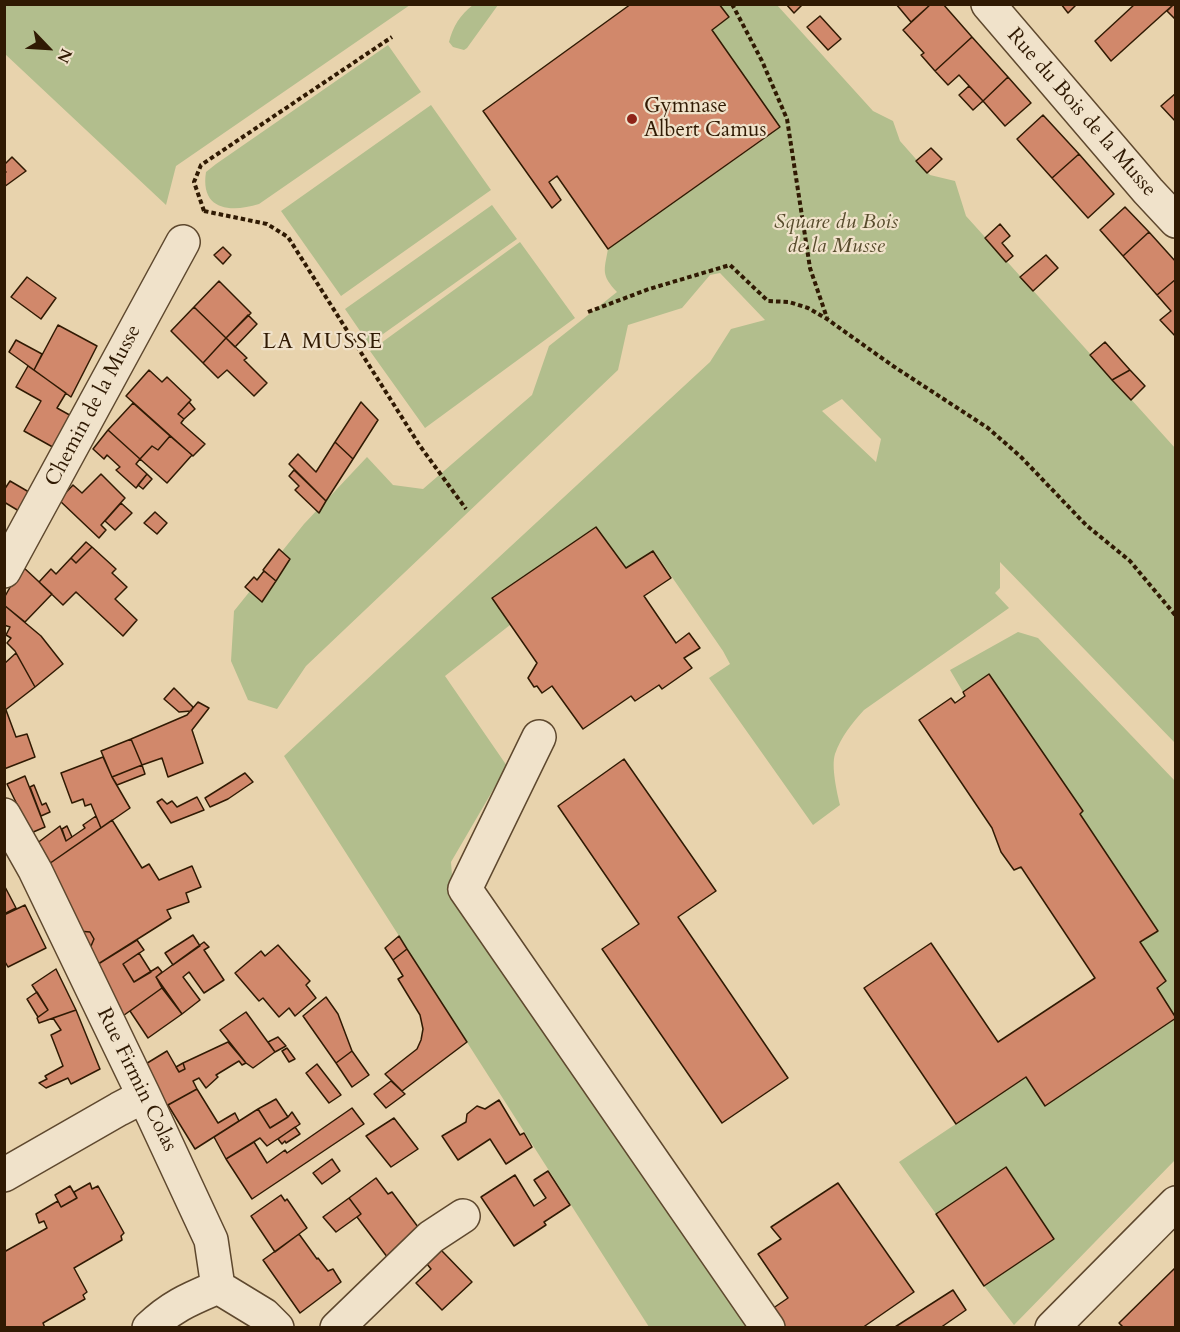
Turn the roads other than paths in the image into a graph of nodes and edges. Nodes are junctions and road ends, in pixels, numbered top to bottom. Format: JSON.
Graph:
{"nodes":[{"id":1,"x":988,"y":4,"type":"edge"},
{"id":2,"x":1176,"y":221,"type":"edge"},
{"id":3,"x":183,"y":242,"type":"dead end"},
{"id":4,"x":4,"y":571,"type":"edge"},
{"id":5,"x":539,"y":736,"type":"dead end"},
{"id":6,"x":4,"y":815,"type":"edge"},
{"id":7,"x":144,"y":1096,"type":"junction"},
{"id":8,"x":4,"y":1175,"type":"edge"},
{"id":9,"x":1176,"y":1203,"type":"edge"},
{"id":10,"x":463,"y":1216,"type":"dead end"},
{"id":11,"x":219,"y":1287,"type":"junction"},
{"id":12,"x":149,"y":1328,"type":"edge"},
{"id":13,"x":277,"y":1328,"type":"edge"},
{"id":14,"x":337,"y":1328,"type":"edge"},
{"id":15,"x":768,"y":1328,"type":"edge"},
{"id":16,"x":1052,"y":1328,"type":"edge"}],
"edges":[{"from":1,"to":2,"type":"street","name":"Rue du Bois de la Musse"},
{"from":3,"to":4,"type":"street","name":"Chemin de la Musse"},
{"from":5,"to":15,"type":"street"},
{"from":6,"to":7,"type":"street","name":"Rue Firmin Colas"},
{"from":7,"to":8,"type":"street"},
{"from":7,"to":11,"type":"street","name":"Rue Firmin Colas"},
{"from":9,"to":16,"type":"street"},
{"from":10,"to":14,"type":"street"},
{"from":11,"to":12,"type":"street"},
{"from":11,"to":13,"type":"street"}]}
